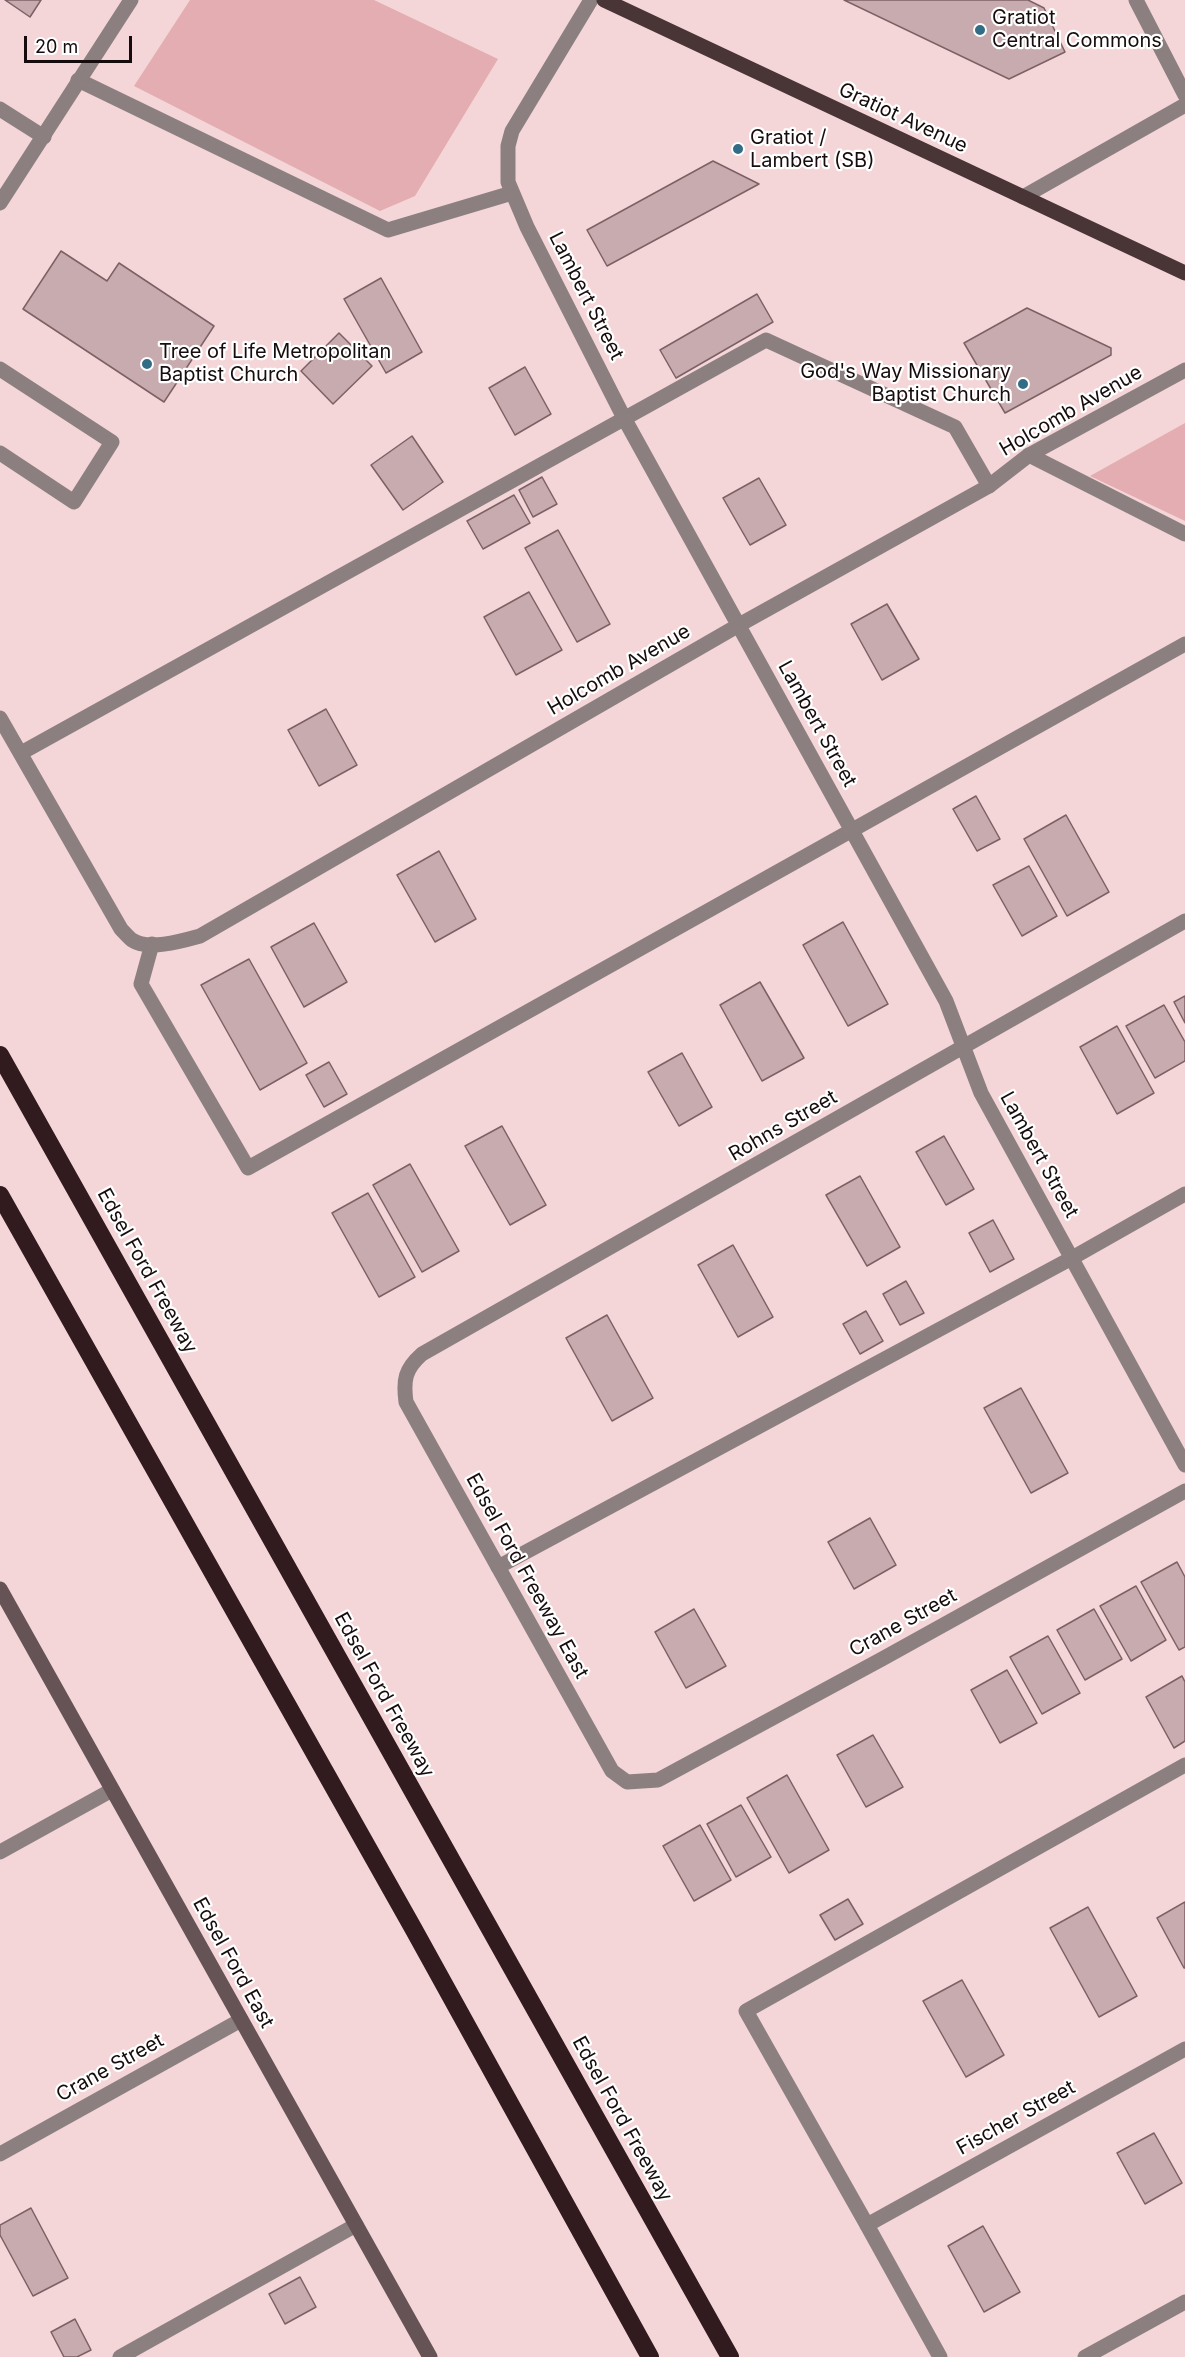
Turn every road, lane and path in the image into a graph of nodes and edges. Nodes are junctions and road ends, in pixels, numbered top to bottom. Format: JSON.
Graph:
{"nodes":[{"id":1,"x":131,"y":0,"type":"edge"},
{"id":2,"x":591,"y":0,"type":"edge"},
{"id":3,"x":604,"y":0,"type":"edge"},
{"id":4,"x":1136,"y":0,"type":"edge"},
{"id":5,"x":78,"y":80,"type":"junction"},
{"id":6,"x":1185,"y":95,"type":"edge"},
{"id":7,"x":1185,"y":105,"type":"edge"},
{"id":8,"x":0,"y":109,"type":"edge"},
{"id":9,"x":44,"y":137,"type":"junction"},
{"id":10,"x":512,"y":194,"type":"junction"},
{"id":11,"x":1023,"y":196,"type":"junction"},
{"id":12,"x":0,"y":203,"type":"edge"},
{"id":13,"x":1185,"y":273,"type":"edge"},
{"id":14,"x":0,"y":369,"type":"edge"},
{"id":15,"x":1185,"y":370,"type":"edge"},
{"id":16,"x":624,"y":418,"type":"junction"},
{"id":17,"x":0,"y":453,"type":"edge"},
{"id":18,"x":1029,"y":455,"type":"junction"},
{"id":19,"x":989,"y":486,"type":"junction"},
{"id":20,"x":1185,"y":534,"type":"edge"},
{"id":21,"x":739,"y":625,"type":"junction"},
{"id":22,"x":1185,"y":644,"type":"edge"},
{"id":23,"x":0,"y":718,"type":"edge"},
{"id":24,"x":21,"y":753,"type":"junction"},
{"id":25,"x":851,"y":830,"type":"junction"},
{"id":26,"x":1185,"y":921,"type":"edge"},
{"id":27,"x":152,"y":944,"type":"junction"},
{"id":28,"x":964,"y":1047,"type":"junction"},
{"id":29,"x":0,"y":1055,"type":"edge"},
{"id":30,"x":1185,"y":1194,"type":"edge"},
{"id":31,"x":0,"y":1195,"type":"edge"},
{"id":32,"x":1072,"y":1258,"type":"junction"},
{"id":33,"x":407,"y":1373,"type":"joint"},
{"id":34,"x":1185,"y":1465,"type":"edge"},
{"id":35,"x":1185,"y":1491,"type":"edge"},
{"id":36,"x":498,"y":1567,"type":"junction"},
{"id":37,"x":0,"y":1589,"type":"edge"},
{"id":38,"x":1185,"y":1765,"type":"edge"},
{"id":39,"x":638,"y":1783,"type":"joint"},
{"id":40,"x":112,"y":1790,"type":"junction"},
{"id":41,"x":0,"y":1852,"type":"edge"},
{"id":42,"x":241,"y":2020,"type":"junction"},
{"id":43,"x":1185,"y":2049,"type":"edge"},
{"id":44,"x":0,"y":2154,"type":"edge"},
{"id":45,"x":356,"y":2225,"type":"junction"},
{"id":46,"x":867,"y":2225,"type":"junction"},
{"id":47,"x":1185,"y":2302,"type":"edge"},
{"id":48,"x":120,"y":2357,"type":"edge"},
{"id":49,"x":430,"y":2357,"type":"edge"},
{"id":50,"x":650,"y":2357,"type":"edge"},
{"id":51,"x":730,"y":2357,"type":"edge"},
{"id":52,"x":940,"y":2357,"type":"edge"},
{"id":53,"x":1085,"y":2357,"type":"edge"}],
"edges":[{"from":1,"to":5,"type":"street"},
{"from":2,"to":10,"type":"street","name":"Lambert Street"},
{"from":3,"to":11,"type":"main road","name":"Gratiot Avenue"},
{"from":4,"to":6,"type":"street"},
{"from":5,"to":9,"type":"street"},
{"from":5,"to":10,"type":"street"},
{"from":7,"to":11,"type":"street"},
{"from":8,"to":9,"type":"street"},
{"from":9,"to":12,"type":"street"},
{"from":10,"to":16,"type":"street","name":"Lambert Street"},
{"from":11,"to":13,"type":"main road","name":"Gratiot Avenue"},
{"from":14,"to":17,"type":"street"},
{"from":15,"to":18,"type":"street","name":"Holcomb Avenue"},
{"from":16,"to":19,"type":"street"},
{"from":16,"to":21,"type":"street","name":"Lambert Street"},
{"from":16,"to":24,"type":"street"},
{"from":18,"to":19,"type":"street","name":"Holcomb Avenue"},
{"from":18,"to":20,"type":"street"},
{"from":19,"to":21,"type":"street","name":"Holcomb Avenue"},
{"from":21,"to":25,"type":"street","name":"Lambert Street"},
{"from":21,"to":27,"type":"street","name":"Holcomb Avenue"},
{"from":22,"to":25,"type":"street"},
{"from":23,"to":24,"type":"street"},
{"from":24,"to":27,"type":"street","name":"Holcomb Avenue"},
{"from":25,"to":27,"type":"street"},
{"from":25,"to":28,"type":"street","name":"Lambert Street"},
{"from":26,"to":28,"type":"street","name":"Rohns Street"},
{"from":28,"to":32,"type":"street","name":"Lambert Street"},
{"from":28,"to":33,"type":"street","name":"Rohns Street"},
{"from":29,"to":51,"type":"highway","name":"Edsel Ford Freeway"},
{"from":30,"to":32,"type":"street"},
{"from":31,"to":50,"type":"highway"},
{"from":32,"to":34,"type":"street","name":"Lambert Street"},
{"from":32,"to":36,"type":"street"},
{"from":33,"to":36,"type":"street","name":"Edsel Ford Freeway East"},
{"from":35,"to":39,"type":"street","name":"Crane Street"},
{"from":36,"to":39,"type":"street","name":"Edsel Ford Freeway East"},
{"from":37,"to":40,"type":"street","name":"Edsel Ford East"},
{"from":38,"to":46,"type":"street"},
{"from":40,"to":41,"type":"street"},
{"from":40,"to":42,"type":"street","name":"Edsel Ford East"},
{"from":42,"to":44,"type":"street","name":"Crane Street"},
{"from":42,"to":45,"type":"street","name":"Edsel Ford East"},
{"from":43,"to":46,"type":"street","name":"Fischer Street"},
{"from":45,"to":48,"type":"street"},
{"from":45,"to":49,"type":"street","name":"Edsel Ford East"},
{"from":46,"to":52,"type":"street"},
{"from":47,"to":53,"type":"street"}]}
